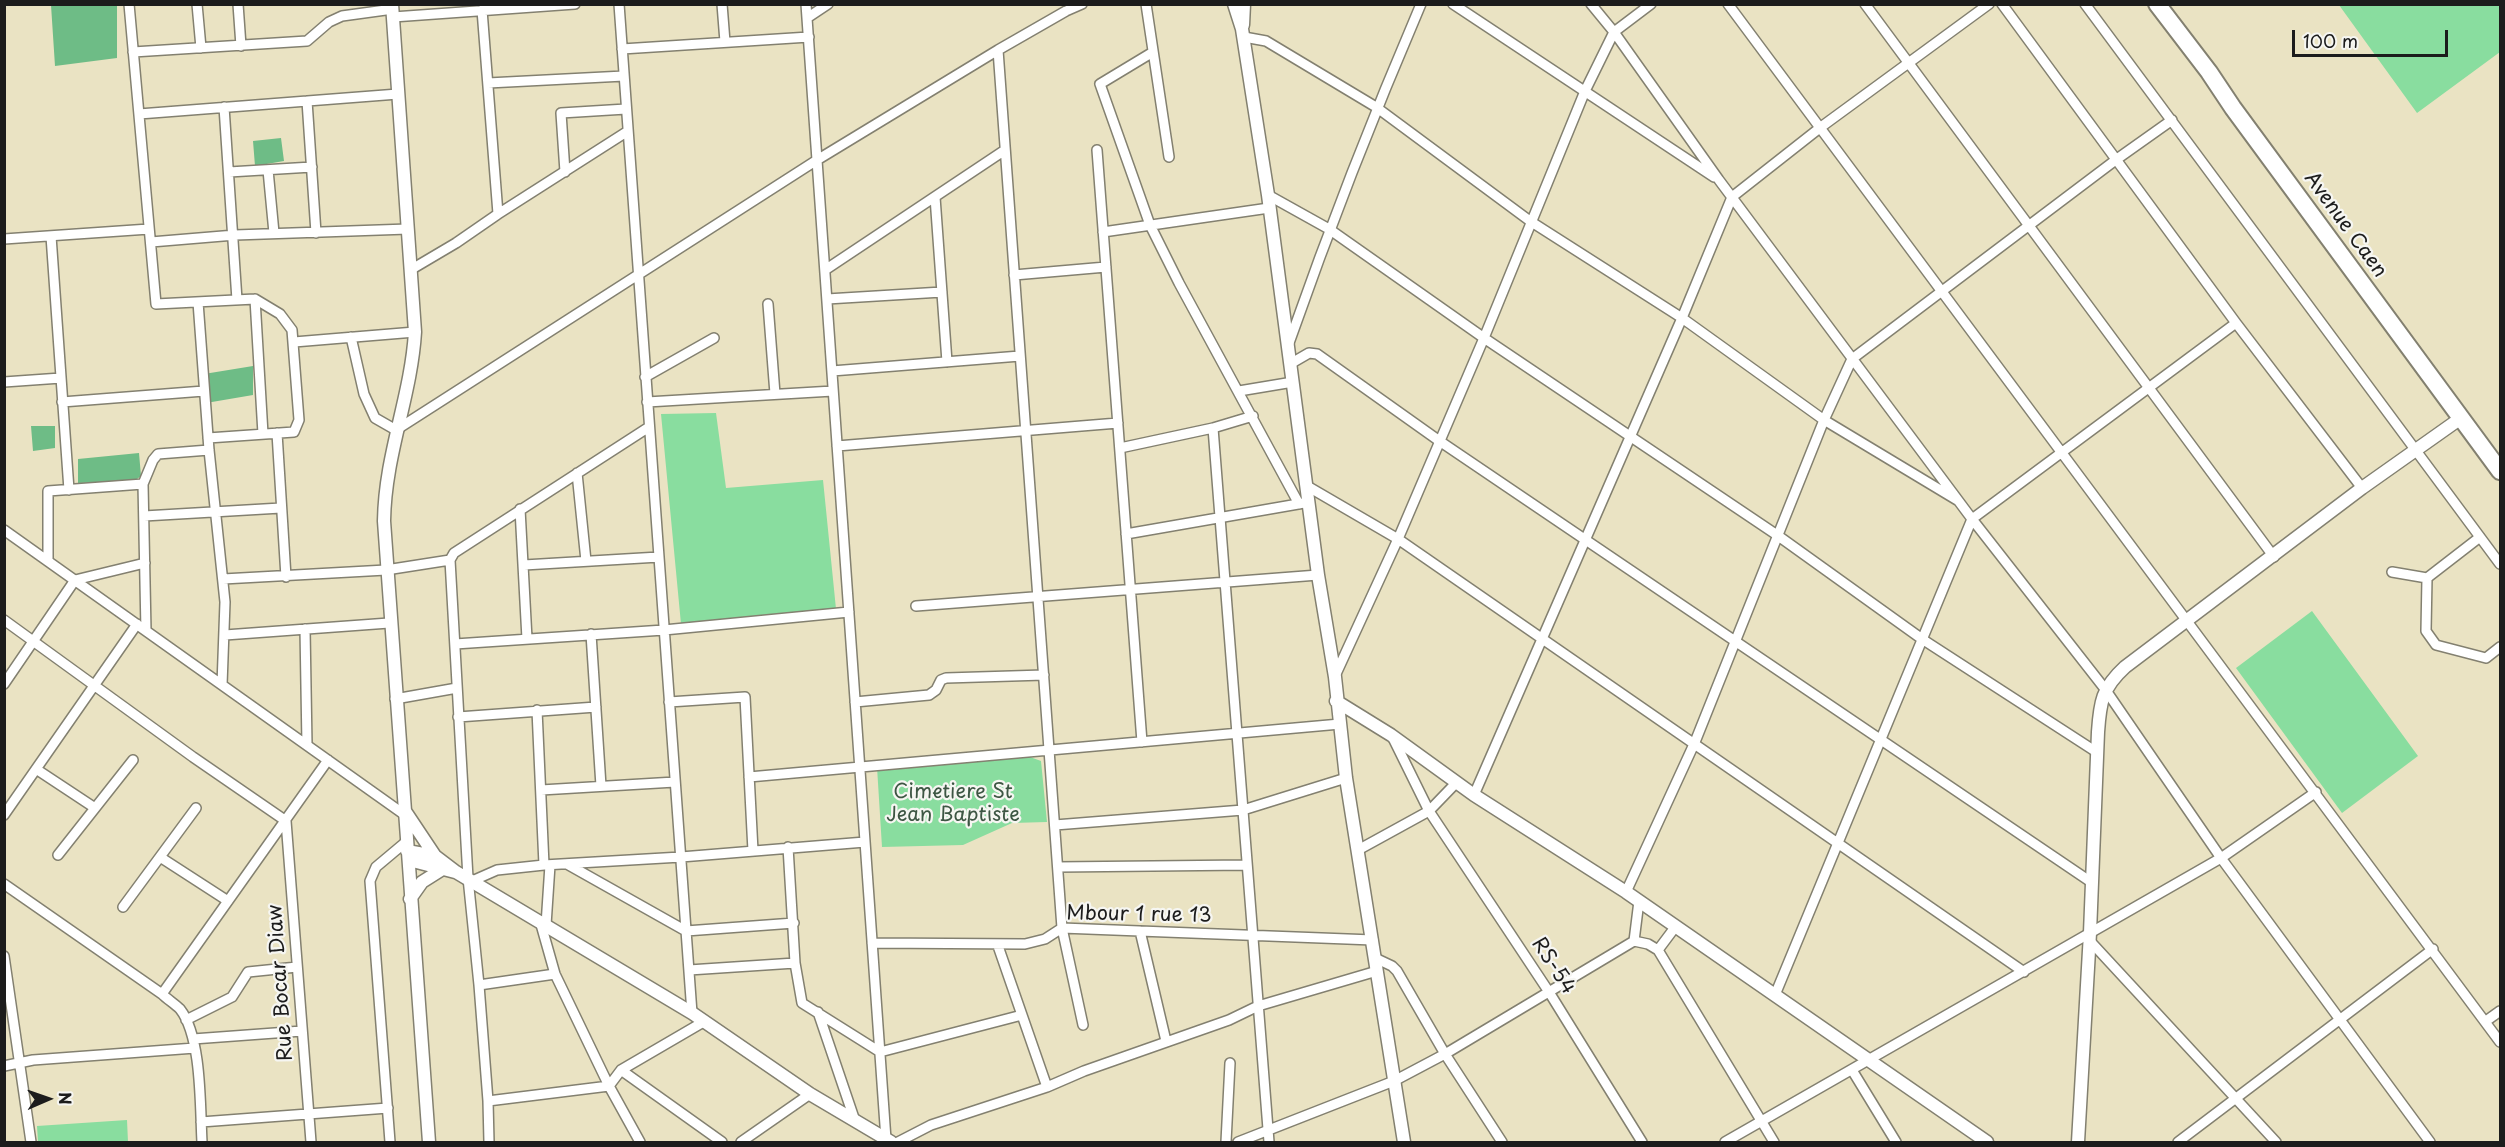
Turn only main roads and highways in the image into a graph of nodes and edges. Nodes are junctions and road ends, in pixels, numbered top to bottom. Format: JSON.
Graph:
{"nodes":[{"id":1,"x":2157,"y":4,"type":"edge"},
{"id":2,"x":2500,"y":468,"type":"edge"}],
"edges":[{"from":1,"to":2,"type":"highway","name":"Avenue Caen"}]}
